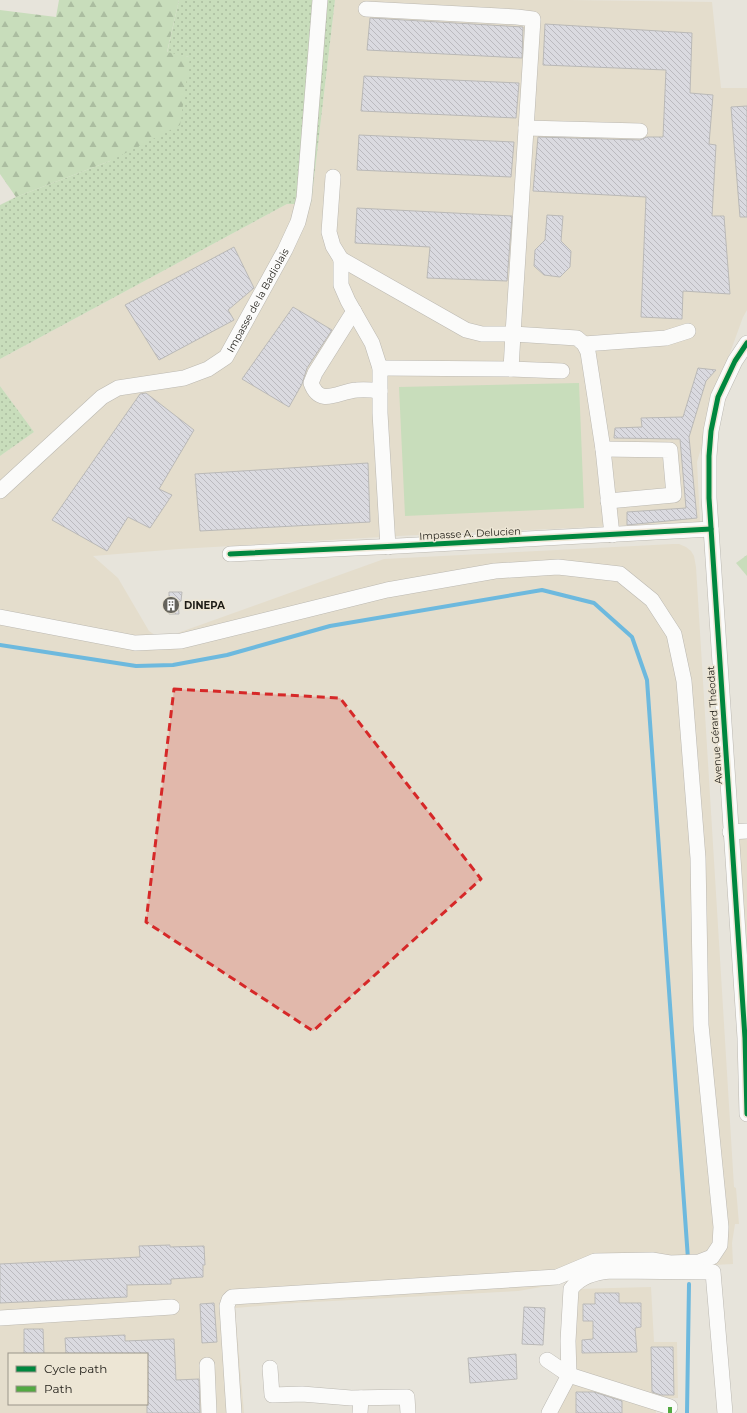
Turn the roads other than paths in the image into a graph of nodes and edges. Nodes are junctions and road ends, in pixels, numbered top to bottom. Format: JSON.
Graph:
{"nodes":[{"id":1,"x":320,"y":0,"type":"edge"},
{"id":2,"x":366,"y":9,"type":"dead end"},
{"id":3,"x":526,"y":128,"type":"junction"},
{"id":4,"x":640,"y":131,"type":"dead end"},
{"id":5,"x":333,"y":177,"type":"dead end"},
{"id":6,"x":341,"y":259,"type":"junction"},
{"id":7,"x":354,"y":311,"type":"junction"},
{"id":8,"x":688,"y":331,"type":"dead end"},
{"id":9,"x":513,"y":334,"type":"junction"},
{"id":10,"x":747,"y":343,"type":"edge"},
{"id":11,"x":584,"y":344,"type":"junction"},
{"id":12,"x":380,"y":368,"type":"junction"},
{"id":13,"x":511,"y":368,"type":"junction"},
{"id":14,"x":562,"y":371,"type":"dead end"},
{"id":15,"x":380,"y":391,"type":"junction"},
{"id":16,"x":603,"y":449,"type":"junction"},
{"id":17,"x":0,"y":491,"type":"edge"},
{"id":18,"x":608,"y":502,"type":"junction"},
{"id":19,"x":711,"y":529,"type":"junction"},
{"id":20,"x":612,"y":535,"type":"junction"},
{"id":21,"x":388,"y":547,"type":"junction"},
{"id":22,"x":230,"y":554,"type":"dead end"},
{"id":23,"x":0,"y":617,"type":"edge"},
{"id":24,"x":747,"y":831,"type":"edge"},
{"id":25,"x":730,"y":832,"type":"junction"},
{"id":26,"x":747,"y":1114,"type":"edge"},
{"id":27,"x":172,"y":1306,"type":"dead end"},
{"id":28,"x":0,"y":1318,"type":"edge"},
{"id":29,"x":547,"y":1360,"type":"dead end"},
{"id":30,"x":207,"y":1365,"type":"dead end"},
{"id":31,"x":270,"y":1368,"type":"dead end"},
{"id":32,"x":569,"y":1375,"type":"junction"},
{"id":33,"x":360,"y":1406,"type":"edge"},
{"id":34,"x":670,"y":1407,"type":"dead end"},
{"id":35,"x":209,"y":1413,"type":"edge"},
{"id":36,"x":234,"y":1413,"type":"edge"},
{"id":37,"x":408,"y":1413,"type":"edge"},
{"id":38,"x":549,"y":1413,"type":"edge"},
{"id":39,"x":725,"y":1413,"type":"edge"}],
"edges":[{"from":1,"to":17,"type":"street","name":"Impasse de la Badiolais"},
{"from":2,"to":3,"type":"street"},
{"from":3,"to":4,"type":"street"},
{"from":3,"to":9,"type":"street"},
{"from":5,"to":6,"type":"street"},
{"from":6,"to":7,"type":"street"},
{"from":6,"to":9,"type":"street"},
{"from":7,"to":12,"type":"street"},
{"from":7,"to":15,"type":"street"},
{"from":8,"to":11,"type":"street"},
{"from":9,"to":11,"type":"street"},
{"from":9,"to":13,"type":"street"},
{"from":10,"to":19,"type":"street","name":"Avenue Gérard Théodat"},
{"from":11,"to":16,"type":"street"},
{"from":12,"to":13,"type":"street"},
{"from":12,"to":15,"type":"street"},
{"from":13,"to":14,"type":"street"},
{"from":15,"to":21,"type":"street"},
{"from":16,"to":18,"type":"street"},
{"from":16,"to":18,"type":"street"},
{"from":18,"to":20,"type":"street"},
{"from":19,"to":20,"type":"street","name":"Impasse A. Delucien"},
{"from":19,"to":25,"type":"street","name":"Avenue Gérard Théodat"},
{"from":20,"to":21,"type":"street","name":"Impasse A. Delucien"},
{"from":21,"to":22,"type":"street","name":"Impasse A. Delucien"},
{"from":23,"to":36,"type":"street"},
{"from":24,"to":25,"type":"street"},
{"from":25,"to":26,"type":"street","name":"Avenue Gérard Théodat"},
{"from":27,"to":28,"type":"street"},
{"from":29,"to":32,"type":"street"},
{"from":30,"to":35,"type":"street"},
{"from":31,"to":33,"type":"street"},
{"from":32,"to":34,"type":"street"},
{"from":32,"to":38,"type":"street"},
{"from":32,"to":39,"type":"street"},
{"from":33,"to":37,"type":"street"}]}
